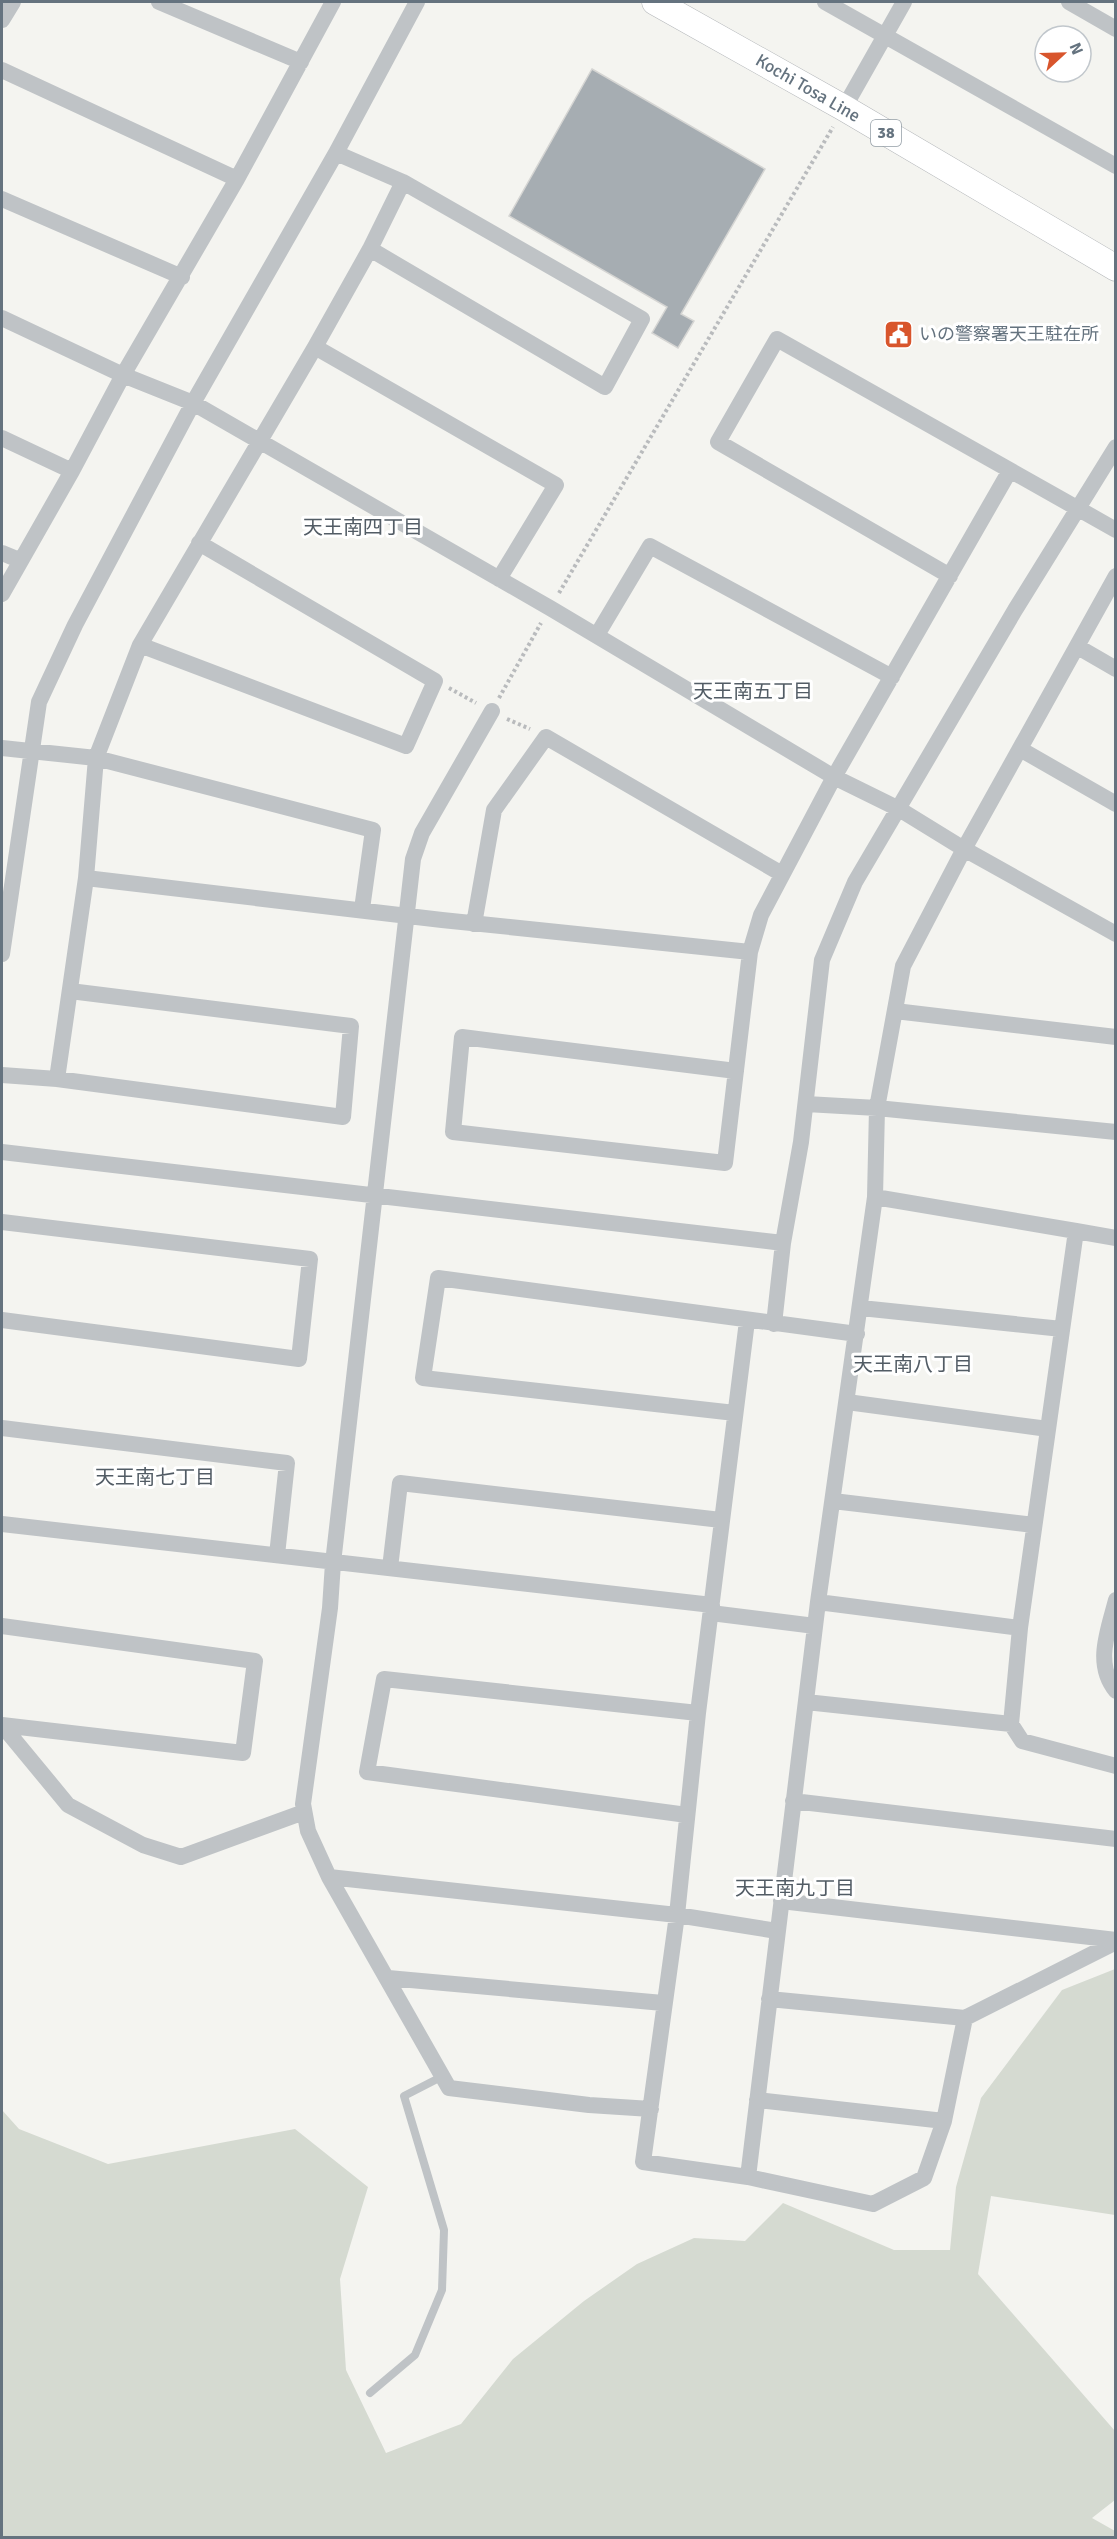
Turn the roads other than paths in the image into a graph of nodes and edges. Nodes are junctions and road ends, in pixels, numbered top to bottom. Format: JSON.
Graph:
{"nodes":[{"id":1,"x":13,"y":2,"type":"edge"},
{"id":2,"x":159,"y":2,"type":"edge"},
{"id":3,"x":333,"y":2,"type":"edge"},
{"id":4,"x":654,"y":2,"type":"edge"},
{"id":5,"x":825,"y":2,"type":"edge"},
{"id":6,"x":904,"y":2,"type":"edge"},
{"id":7,"x":1069,"y":2,"type":"edge"},
{"id":8,"x":410,"y":4,"type":"edge"},
{"id":9,"x":2,"y":20,"type":"edge"},
{"id":10,"x":1116,"y":29,"type":"edge"},
{"id":11,"x":885,"y":35,"type":"junction"},
{"id":12,"x":301,"y":62,"type":"junction"},
{"id":13,"x":2,"y":70,"type":"edge"},
{"id":14,"x":844,"y":108,"type":"junction"},
{"id":15,"x":336,"y":153,"type":"junction"},
{"id":16,"x":1116,"y":166,"type":"edge"},
{"id":17,"x":237,"y":179,"type":"junction"},
{"id":18,"x":403,"y":183,"type":"junction"},
{"id":19,"x":2,"y":199,"type":"edge"},
{"id":20,"x":370,"y":249,"type":"junction"},
{"id":21,"x":1116,"y":268,"type":"edge"},
{"id":22,"x":182,"y":278,"type":"junction"},
{"id":23,"x":2,"y":318,"type":"edge"},
{"id":24,"x":315,"y":346,"type":"junction"},
{"id":25,"x":123,"y":375,"type":"junction"},
{"id":26,"x":193,"y":403,"type":"junction"},
{"id":27,"x":2,"y":438,"type":"edge"},
{"id":28,"x":260,"y":443,"type":"junction"},
{"id":29,"x":1116,"y":447,"type":"edge"},
{"id":30,"x":72,"y":471,"type":"junction"},
{"id":31,"x":1010,"y":472,"type":"junction"},
{"id":32,"x":1077,"y":508,"type":"junction"},
{"id":33,"x":1116,"y":530,"type":"edge"},
{"id":34,"x":199,"y":543,"type":"junction"},
{"id":35,"x":2,"y":553,"type":"edge"},
{"id":36,"x":19,"y":560,"type":"junction"},
{"id":37,"x":950,"y":576,"type":"junction"},
{"id":38,"x":1116,"y":576,"type":"edge"},
{"id":39,"x":500,"y":579,"type":"junction"},
{"id":40,"x":2,"y":594,"type":"edge"},
{"id":41,"x":597,"y":635,"type":"junction"},
{"id":42,"x":140,"y":645,"type":"junction"},
{"id":43,"x":1077,"y":647,"type":"junction"},
{"id":44,"x":1116,"y":669,"type":"edge"},
{"id":45,"x":892,"y":677,"type":"junction"},
{"id":46,"x":492,"y":711,"type":"road end"},
{"id":47,"x":2,"y":748,"type":"edge"},
{"id":48,"x":1020,"y":749,"type":"junction"},
{"id":49,"x":32,"y":753,"type":"junction"},
{"id":50,"x":96,"y":758,"type":"junction"},
{"id":51,"x":834,"y":777,"type":"junction"},
{"id":52,"x":1116,"y":804,"type":"edge"},
{"id":53,"x":899,"y":809,"type":"junction"},
{"id":54,"x":964,"y":849,"type":"junction"},
{"id":55,"x":782,"y":874,"type":"junction"},
{"id":56,"x":87,"y":878,"type":"junction"},
{"id":57,"x":362,"y":909,"type":"junction"},
{"id":58,"x":406,"y":914,"type":"junction"},
{"id":59,"x":474,"y":924,"type":"junction"},
{"id":60,"x":1116,"y":934,"type":"edge"},
{"id":61,"x":750,"y":951,"type":"junction"},
{"id":62,"x":2,"y":954,"type":"edge"},
{"id":63,"x":70,"y":991,"type":"junction"},
{"id":64,"x":895,"y":1011,"type":"junction"},
{"id":65,"x":1116,"y":1037,"type":"edge"},
{"id":66,"x":736,"y":1071,"type":"junction"},
{"id":67,"x":2,"y":1075,"type":"edge"},
{"id":68,"x":57,"y":1079,"type":"junction"},
{"id":69,"x":806,"y":1104,"type":"junction"},
{"id":70,"x":877,"y":1108,"type":"junction"},
{"id":71,"x":1116,"y":1132,"type":"edge"},
{"id":72,"x":2,"y":1152,"type":"edge"},
{"id":73,"x":376,"y":1195,"type":"junction"},
{"id":74,"x":875,"y":1197,"type":"junction"},
{"id":75,"x":2,"y":1222,"type":"edge"},
{"id":76,"x":1076,"y":1232,"type":"junction"},
{"id":77,"x":1116,"y":1238,"type":"edge"},
{"id":78,"x":783,"y":1243,"type":"junction"},
{"id":79,"x":861,"y":1308,"type":"junction"},
{"id":80,"x":2,"y":1320,"type":"edge"},
{"id":81,"x":747,"y":1321,"type":"junction"},
{"id":82,"x":774,"y":1324,"type":"junction"},
{"id":83,"x":1062,"y":1329,"type":"junction"},
{"id":84,"x":857,"y":1334,"type":"junction"},
{"id":85,"x":847,"y":1402,"type":"junction"},
{"id":86,"x":735,"y":1413,"type":"junction"},
{"id":87,"x":2,"y":1428,"type":"edge"},
{"id":88,"x":1048,"y":1429,"type":"junction"},
{"id":89,"x":833,"y":1501,"type":"junction"},
{"id":90,"x":721,"y":1520,"type":"junction"},
{"id":91,"x":2,"y":1524,"type":"edge"},
{"id":92,"x":1034,"y":1525,"type":"junction"},
{"id":93,"x":277,"y":1555,"type":"junction"},
{"id":94,"x":333,"y":1563,"type":"junction"},
{"id":95,"x":390,"y":1568,"type":"junction"},
{"id":96,"x":1116,"y":1600,"type":"edge"},
{"id":97,"x":818,"y":1602,"type":"junction"},
{"id":98,"x":712,"y":1609,"type":"junction"},
{"id":99,"x":2,"y":1626,"type":"edge"},
{"id":100,"x":815,"y":1626,"type":"junction"},
{"id":101,"x":1020,"y":1628,"type":"junction"},
{"id":102,"x":1116,"y":1691,"type":"edge"},
{"id":103,"x":806,"y":1702,"type":"junction"},
{"id":104,"x":698,"y":1713,"type":"junction"},
{"id":105,"x":1011,"y":1724,"type":"junction"},
{"id":106,"x":2,"y":1725,"type":"edge"},
{"id":107,"x":1116,"y":1766,"type":"edge"},
{"id":108,"x":793,"y":1801,"type":"junction"},
{"id":109,"x":304,"y":1812,"type":"junction"},
{"id":110,"x":687,"y":1815,"type":"junction"},
{"id":111,"x":1116,"y":1839,"type":"edge"},
{"id":112,"x":329,"y":1877,"type":"junction"},
{"id":113,"x":781,"y":1901,"type":"junction"},
{"id":114,"x":677,"y":1916,"type":"junction"},
{"id":115,"x":777,"y":1931,"type":"junction"},
{"id":116,"x":1116,"y":1941,"type":"edge"},
{"id":117,"x":388,"y":1978,"type":"junction"},
{"id":118,"x":769,"y":1999,"type":"junction"},
{"id":119,"x":663,"y":2003,"type":"junction"},
{"id":120,"x":965,"y":2018,"type":"junction"},
{"id":121,"x":442,"y":2076,"type":"junction"},
{"id":122,"x":757,"y":2100,"type":"junction"},
{"id":123,"x":651,"y":2109,"type":"junction"},
{"id":124,"x":944,"y":2121,"type":"junction"},
{"id":125,"x":748,"y":2177,"type":"junction"},
{"id":126,"x":370,"y":2393,"type":"dead end"}],
"edges":[{"from":1,"to":9,"type":"street"},
{"from":2,"to":12,"type":"street"},
{"from":3,"to":12,"type":"street"},
{"from":4,"to":14,"type":"main road","name":"Kochi Tosa Line","number":"38"},
{"from":5,"to":11,"type":"street"},
{"from":6,"to":11,"type":"street"},
{"from":7,"to":10,"type":"street"},
{"from":8,"to":15,"type":"street"},
{"from":11,"to":14,"type":"street"},
{"from":11,"to":16,"type":"street"},
{"from":12,"to":17,"type":"street"},
{"from":13,"to":17,"type":"street"},
{"from":14,"to":21,"type":"main road","name":"Kochi Tosa Line","number":"38"},
{"from":15,"to":18,"type":"street"},
{"from":15,"to":26,"type":"street"},
{"from":17,"to":22,"type":"street"},
{"from":18,"to":20,"type":"street"},
{"from":18,"to":20,"type":"street"},
{"from":19,"to":22,"type":"street"},
{"from":20,"to":24,"type":"street"},
{"from":22,"to":25,"type":"street"},
{"from":23,"to":25,"type":"street"},
{"from":24,"to":28,"type":"street"},
{"from":24,"to":39,"type":"street"},
{"from":25,"to":26,"type":"street"},
{"from":25,"to":30,"type":"street"},
{"from":26,"to":28,"type":"street"},
{"from":26,"to":49,"type":"street"},
{"from":27,"to":30,"type":"street"},
{"from":28,"to":34,"type":"street"},
{"from":28,"to":39,"type":"street"},
{"from":29,"to":32,"type":"street"},
{"from":30,"to":36,"type":"street"},
{"from":31,"to":32,"type":"street"},
{"from":31,"to":37,"type":"street"},
{"from":31,"to":37,"type":"street"},
{"from":32,"to":33,"type":"street"},
{"from":32,"to":53,"type":"street"},
{"from":34,"to":42,"type":"street"},
{"from":34,"to":42,"type":"street"},
{"from":35,"to":36,"type":"street"},
{"from":36,"to":40,"type":"street"},
{"from":37,"to":45,"type":"street"},
{"from":38,"to":43,"type":"street"},
{"from":39,"to":41,"type":"street"},
{"from":41,"to":45,"type":"street"},
{"from":41,"to":51,"type":"street"},
{"from":42,"to":50,"type":"street"},
{"from":43,"to":44,"type":"street"},
{"from":43,"to":48,"type":"street"},
{"from":45,"to":51,"type":"street"},
{"from":46,"to":58,"type":"street"},
{"from":47,"to":49,"type":"street"},
{"from":48,"to":52,"type":"street"},
{"from":48,"to":54,"type":"street"},
{"from":49,"to":50,"type":"street"},
{"from":49,"to":62,"type":"street"},
{"from":50,"to":56,"type":"street"},
{"from":50,"to":57,"type":"street"},
{"from":51,"to":53,"type":"street"},
{"from":51,"to":55,"type":"street"},
{"from":53,"to":54,"type":"street"},
{"from":53,"to":69,"type":"street"},
{"from":54,"to":60,"type":"street"},
{"from":54,"to":64,"type":"street"},
{"from":55,"to":59,"type":"street"},
{"from":55,"to":61,"type":"street"},
{"from":56,"to":57,"type":"street"},
{"from":56,"to":63,"type":"street"},
{"from":57,"to":58,"type":"street"},
{"from":58,"to":59,"type":"street"},
{"from":58,"to":73,"type":"street"},
{"from":59,"to":61,"type":"street"},
{"from":61,"to":66,"type":"street"},
{"from":63,"to":68,"type":"street"},
{"from":63,"to":68,"type":"street"},
{"from":64,"to":65,"type":"street"},
{"from":64,"to":70,"type":"street"},
{"from":66,"to":66,"type":"street"},
{"from":67,"to":68,"type":"street"},
{"from":69,"to":70,"type":"street"},
{"from":69,"to":78,"type":"street"},
{"from":70,"to":71,"type":"street"},
{"from":70,"to":74,"type":"street"},
{"from":72,"to":73,"type":"street"},
{"from":73,"to":78,"type":"street"},
{"from":73,"to":94,"type":"street"},
{"from":74,"to":76,"type":"street"},
{"from":74,"to":79,"type":"street"},
{"from":75,"to":80,"type":"street"},
{"from":76,"to":77,"type":"street"},
{"from":76,"to":83,"type":"street"},
{"from":78,"to":82,"type":"street"},
{"from":79,"to":83,"type":"street"},
{"from":79,"to":84,"type":"street"},
{"from":81,"to":82,"type":"street"},
{"from":81,"to":86,"type":"street"},
{"from":81,"to":86,"type":"street"},
{"from":82,"to":84,"type":"street"},
{"from":83,"to":88,"type":"street"},
{"from":84,"to":85,"type":"street"},
{"from":85,"to":88,"type":"street"},
{"from":85,"to":89,"type":"street"},
{"from":86,"to":90,"type":"street"},
{"from":87,"to":93,"type":"street"},
{"from":88,"to":92,"type":"street"},
{"from":89,"to":92,"type":"street"},
{"from":89,"to":97,"type":"street"},
{"from":90,"to":95,"type":"street"},
{"from":90,"to":98,"type":"street"},
{"from":91,"to":93,"type":"street"},
{"from":92,"to":101,"type":"street"},
{"from":93,"to":94,"type":"street"},
{"from":94,"to":95,"type":"street"},
{"from":94,"to":109,"type":"street"},
{"from":95,"to":98,"type":"street"},
{"from":96,"to":102,"type":"street"},
{"from":97,"to":100,"type":"street"},
{"from":97,"to":101,"type":"street"},
{"from":98,"to":100,"type":"street"},
{"from":98,"to":104,"type":"street"},
{"from":99,"to":106,"type":"street"},
{"from":100,"to":103,"type":"street"},
{"from":101,"to":105,"type":"street"},
{"from":103,"to":105,"type":"street"},
{"from":103,"to":108,"type":"street"},
{"from":104,"to":110,"type":"street"},
{"from":104,"to":110,"type":"street"},
{"from":105,"to":107,"type":"street"},
{"from":106,"to":109,"type":"street"},
{"from":108,"to":111,"type":"street"},
{"from":108,"to":113,"type":"street"},
{"from":109,"to":112,"type":"street"},
{"from":110,"to":114,"type":"street"},
{"from":112,"to":114,"type":"street"},
{"from":112,"to":117,"type":"street"},
{"from":113,"to":115,"type":"street"},
{"from":113,"to":116,"type":"street"},
{"from":114,"to":115,"type":"street"},
{"from":114,"to":119,"type":"street"},
{"from":115,"to":118,"type":"street"},
{"from":116,"to":120,"type":"street"},
{"from":117,"to":119,"type":"street"},
{"from":117,"to":121,"type":"street"},
{"from":118,"to":120,"type":"street"},
{"from":118,"to":122,"type":"street"},
{"from":119,"to":123,"type":"street"},
{"from":120,"to":124,"type":"street"},
{"from":121,"to":123,"type":"street"},
{"from":121,"to":126,"type":"lane"},
{"from":122,"to":124,"type":"street"},
{"from":122,"to":125,"type":"street"},
{"from":123,"to":125,"type":"street"},
{"from":124,"to":125,"type":"street"}]}
